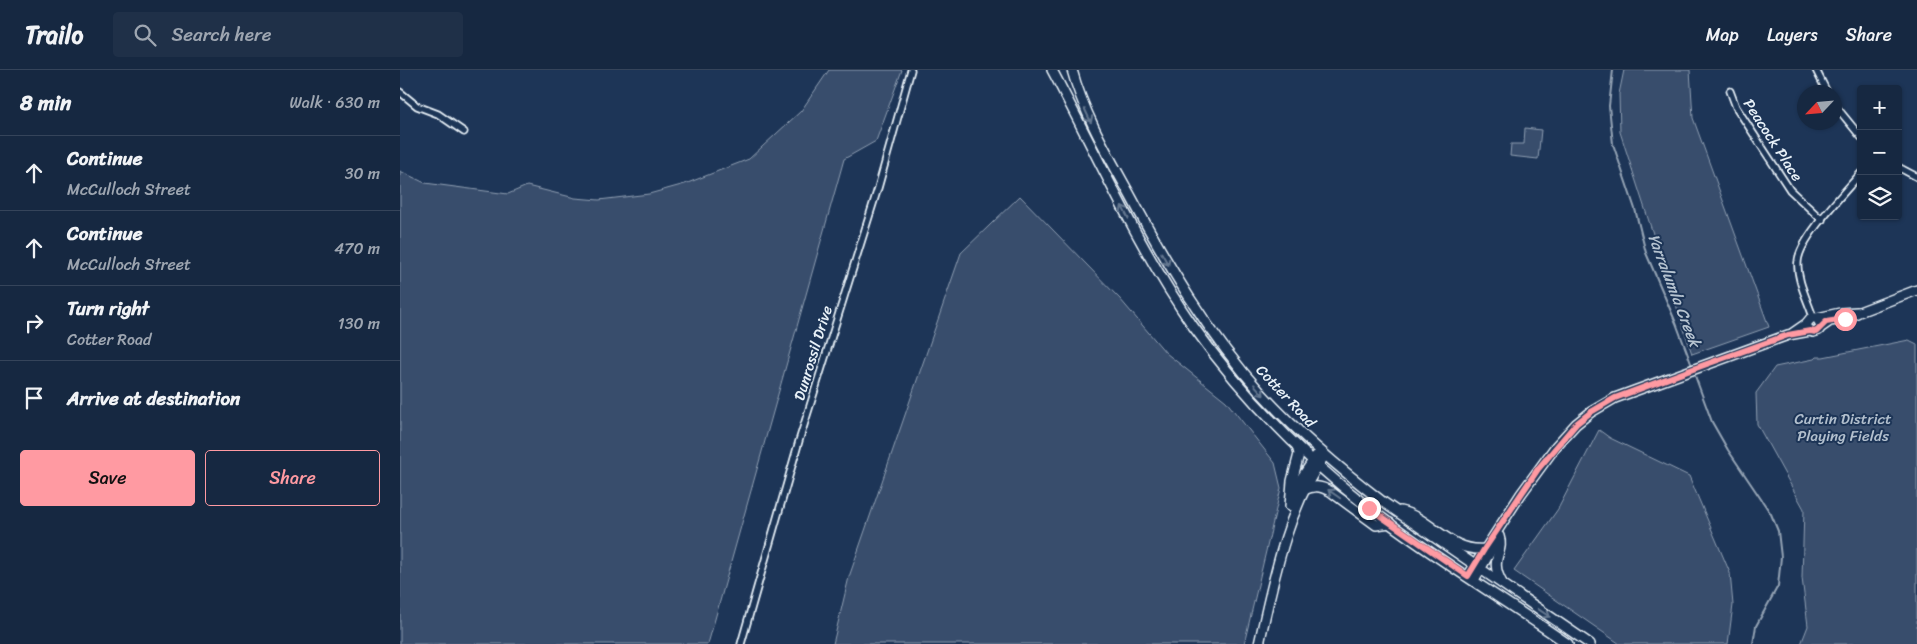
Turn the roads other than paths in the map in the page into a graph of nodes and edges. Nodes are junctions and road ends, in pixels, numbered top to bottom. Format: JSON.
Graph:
{"nodes":[{"id":1,"x":911,"y":70,"type":"edge"},
{"id":2,"x":1052,"y":70,"type":"edge"},
{"id":3,"x":1072,"y":70,"type":"edge"},
{"id":4,"x":1816,"y":70,"type":"edge"},
{"id":5,"x":1824,"y":85,"type":"edge"},
{"id":6,"x":1730,"y":91,"type":"dead end"},
{"id":7,"x":400,"y":92,"type":"edge"},
{"id":8,"x":1842,"y":114,"type":"edge"},
{"id":9,"x":464,"y":132,"type":"dead end"},
{"id":10,"x":1857,"y":132,"type":"edge"},
{"id":11,"x":1902,"y":170,"type":"edge"},
{"id":12,"x":1859,"y":175,"type":"edge"},
{"id":13,"x":1917,"y":177,"type":"edge"},
{"id":14,"x":1822,"y":220,"type":"junction"},
{"id":15,"x":1917,"y":290,"type":"edge"},
{"id":16,"x":1813,"y":324,"type":"junction"},
{"id":17,"x":1297,"y":446,"type":"junction"},
{"id":18,"x":1322,"y":453,"type":"junction"},
{"id":19,"x":1315,"y":463,"type":"junction"},
{"id":20,"x":1304,"y":490,"type":"junction"},
{"id":21,"x":1290,"y":506,"type":"junction"},
{"id":22,"x":1395,"y":510,"type":"junction"},
{"id":23,"x":1390,"y":523,"type":"junction"},
{"id":24,"x":1502,"y":526,"type":"junction"},
{"id":25,"x":1287,"y":534,"type":"junction"},
{"id":26,"x":1499,"y":536,"type":"junction"},
{"id":27,"x":1485,"y":548,"type":"junction"},
{"id":28,"x":1478,"y":567,"type":"junction"},
{"id":29,"x":1471,"y":578,"type":"junction"},
{"id":30,"x":1503,"y":586,"type":"junction"},
{"id":31,"x":741,"y":644,"type":"edge"},
{"id":32,"x":1259,"y":644,"type":"edge"},
{"id":33,"x":1568,"y":644,"type":"edge"},
{"id":34,"x":1590,"y":644,"type":"edge"}],
"edges":[{"from":1,"to":31,"type":"street","name":"Dunrossil Drive"},
{"from":17,"to":2,"type":"main road","name":"Cotter Road","one_way":true},
{"from":3,"to":18,"type":"main road","name":"Cotter Road","one_way":true},
{"from":4,"to":5,"type":"street"},
{"from":6,"to":14,"type":"street","name":"Peacock Place"},
{"from":7,"to":9,"type":"street"},
{"from":8,"to":10,"type":"street"},
{"from":11,"to":13,"type":"street"},
{"from":12,"to":14,"type":"street"},
{"from":14,"to":16,"type":"street"},
{"from":15,"to":16,"type":"main road"},
{"from":16,"to":24,"type":"main road"},
{"from":17,"to":19,"type":"main road","name":"Cotter Road"},
{"from":17,"to":21,"type":"main road"},
{"from":18,"to":19,"type":"main road"},
{"from":18,"to":22,"type":"main road","name":"Cotter Road"},
{"from":19,"to":20,"type":"main road"},
{"from":19,"to":21,"type":"main road"},
{"from":19,"to":23,"type":"main road","name":"Cotter Road"},
{"from":23,"to":20,"type":"main road","one_way":true},
{"from":20,"to":25,"type":"main road"},
{"from":21,"to":25,"type":"main road"},
{"from":22,"to":27,"type":"main road"},
{"from":22,"to":28,"type":"main road","name":"Cotter Road"},
{"from":23,"to":29,"type":"main road","name":"Cotter Road"},
{"from":24,"to":26,"type":"main road"},
{"from":24,"to":27,"type":"main road"},
{"from":25,"to":32,"type":"main road"},
{"from":26,"to":28,"type":"main road"},
{"from":26,"to":30,"type":"main road"},
{"from":27,"to":28,"type":"main road"},
{"from":28,"to":29,"type":"main road"},
{"from":28,"to":30,"type":"main road","name":"Cotter Road"},
{"from":29,"to":33,"type":"main road","name":"Cotter Road"},
{"from":30,"to":34,"type":"main road","name":"Cotter Road","one_way":true}]}
